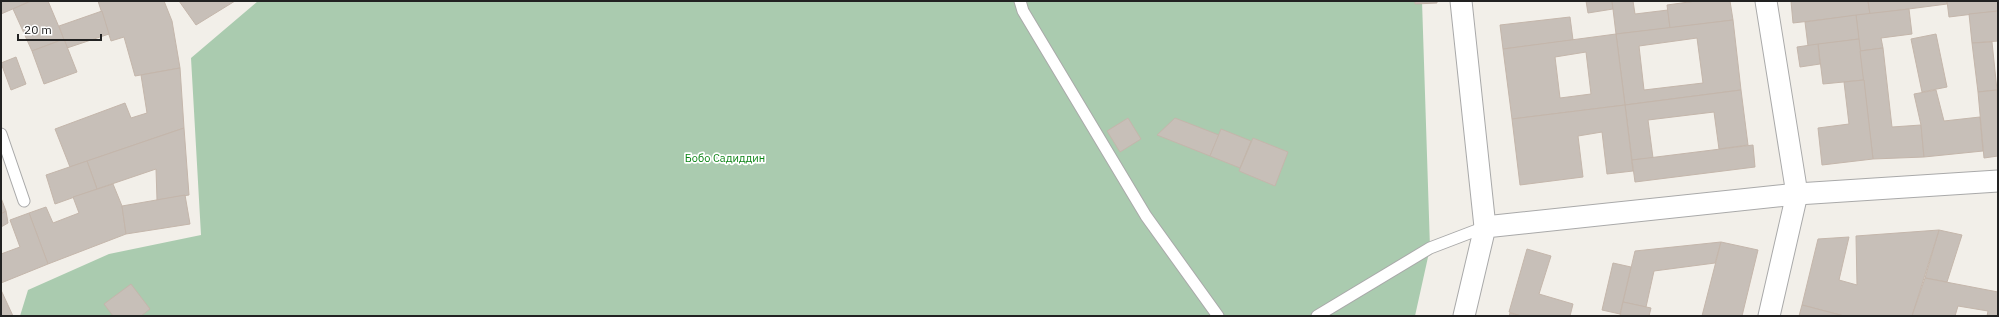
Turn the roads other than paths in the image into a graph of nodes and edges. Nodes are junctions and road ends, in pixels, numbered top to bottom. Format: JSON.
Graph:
{"nodes":[{"id":1,"x":1020,"y":1,"type":"edge"},
{"id":2,"x":1461,"y":1,"type":"edge"},
{"id":3,"x":1766,"y":1,"type":"edge"},
{"id":4,"x":1,"y":134,"type":"edge"},
{"id":5,"x":1998,"y":181,"type":"edge"},
{"id":6,"x":1797,"y":194,"type":"junction"},
{"id":7,"x":24,"y":201,"type":"dead end"},
{"id":8,"x":1484,"y":227,"type":"junction"},
{"id":9,"x":1218,"y":316,"type":"edge"},
{"id":10,"x":1317,"y":316,"type":"edge"},
{"id":11,"x":1464,"y":316,"type":"edge"},
{"id":12,"x":1769,"y":316,"type":"edge"}],
"edges":[{"from":1,"to":9,"type":"lane"},
{"from":2,"to":8,"type":"street"},
{"from":3,"to":6,"type":"street"},
{"from":4,"to":7,"type":"lane"},
{"from":5,"to":6,"type":"street"},
{"from":6,"to":8,"type":"street"},
{"from":6,"to":12,"type":"street"},
{"from":8,"to":10,"type":"lane"},
{"from":8,"to":11,"type":"street"}]}
